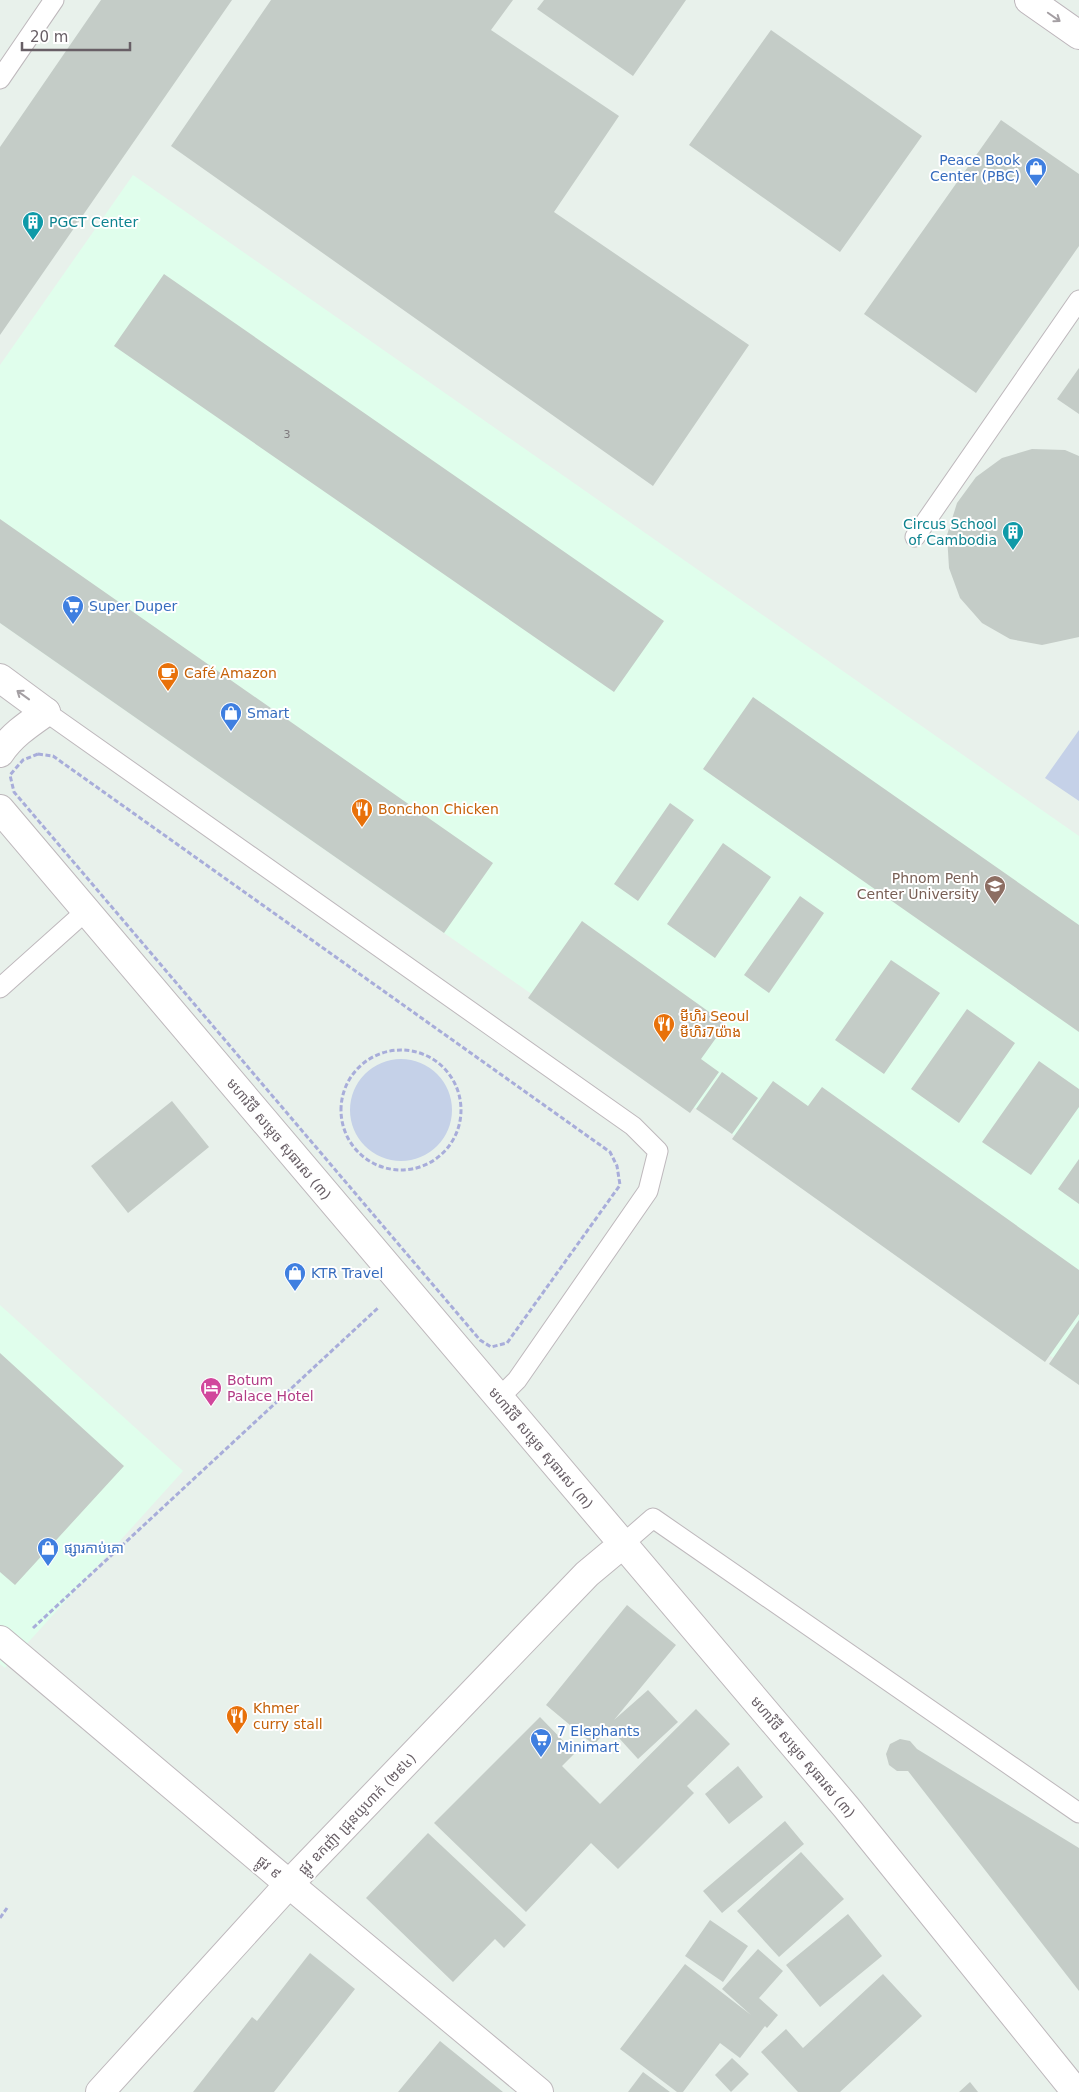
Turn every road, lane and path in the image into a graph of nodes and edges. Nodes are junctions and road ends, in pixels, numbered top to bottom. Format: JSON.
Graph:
{"nodes":[{"id":1,"x":54,"y":0,"type":"edge"},
{"id":2,"x":1029,"y":0,"type":"edge"},
{"id":3,"x":1079,"y":35,"type":"edge"},
{"id":4,"x":0,"y":79,"type":"edge"},
{"id":5,"x":1079,"y":300,"type":"edge"},
{"id":6,"x":916,"y":537,"type":"dead end"},
{"id":7,"x":0,"y":678,"type":"edge"},
{"id":8,"x":46,"y":712,"type":"junction"},
{"id":9,"x":5,"y":764,"type":"edge"},
{"id":10,"x":0,"y":809,"type":"edge"},
{"id":11,"x":86,"y":911,"type":"junction"},
{"id":12,"x":0,"y":988,"type":"edge"},
{"id":13,"x":346,"y":1089,"type":"joint"},
{"id":14,"x":403,"y":1285,"type":"junction"},
{"id":15,"x":499,"y":1398,"type":"junction"},
{"id":16,"x":623,"y":1544,"type":"junction"},
{"id":17,"x":5,"y":1644,"type":"edge"},
{"id":18,"x":1079,"y":1813,"type":"edge"},
{"id":19,"x":289,"y":1884,"type":"junction"},
{"id":20,"x":7,"y":1908,"type":"dead end"},
{"id":21,"x":0,"y":1918,"type":"edge"},
{"id":22,"x":100,"y":2092,"type":"edge"},
{"id":23,"x":539,"y":2092,"type":"edge"},
{"id":24,"x":1076,"y":2092,"type":"edge"}],
"edges":[{"from":1,"to":4,"type":"lane"},
{"from":2,"to":3,"type":"street","one_way":true},
{"from":5,"to":6,"type":"lane"},
{"from":8,"to":7,"type":"street","one_way":true},
{"from":8,"to":9,"type":"street"},
{"from":8,"to":15,"type":"lane"},
{"from":9,"to":9,"type":"path"},
{"from":10,"to":11,"type":"street","name":"មហាវិថី សម្តេច សុធារស (៣)"},
{"from":11,"to":12,"type":"lane"},
{"from":11,"to":14,"type":"street","name":"មហាវិថី សម្តេច សុធារស (៣)"},
{"from":13,"to":13,"type":"path"},
{"from":14,"to":15,"type":"street","name":"មហាវិថី សម្តេច សុធារស (៣)"},
{"from":14,"to":17,"type":"path"},
{"from":15,"to":16,"type":"street","name":"មហាវិថី សម្តេច សុធារស (៣)"},
{"from":16,"to":18,"type":"lane"},
{"from":16,"to":19,"type":"street","name":"ផ្លូវ ឧកញ៉ា ជ្រុនយូហាក់ (២៩៤)"},
{"from":16,"to":24,"type":"street","name":"មហាវិថី សម្តេច សុធារស (៣)"},
{"from":17,"to":19,"type":"street","name":"ផ្លូវ ៩"},
{"from":19,"to":22,"type":"street","name":"ផ្លូវ ឧកញ៉ា ជ្រុនយូហាក់ (២៩៤)"},
{"from":19,"to":23,"type":"street","name":"ផ្លូវ ៩"},
{"from":20,"to":21,"type":"path"}]}
